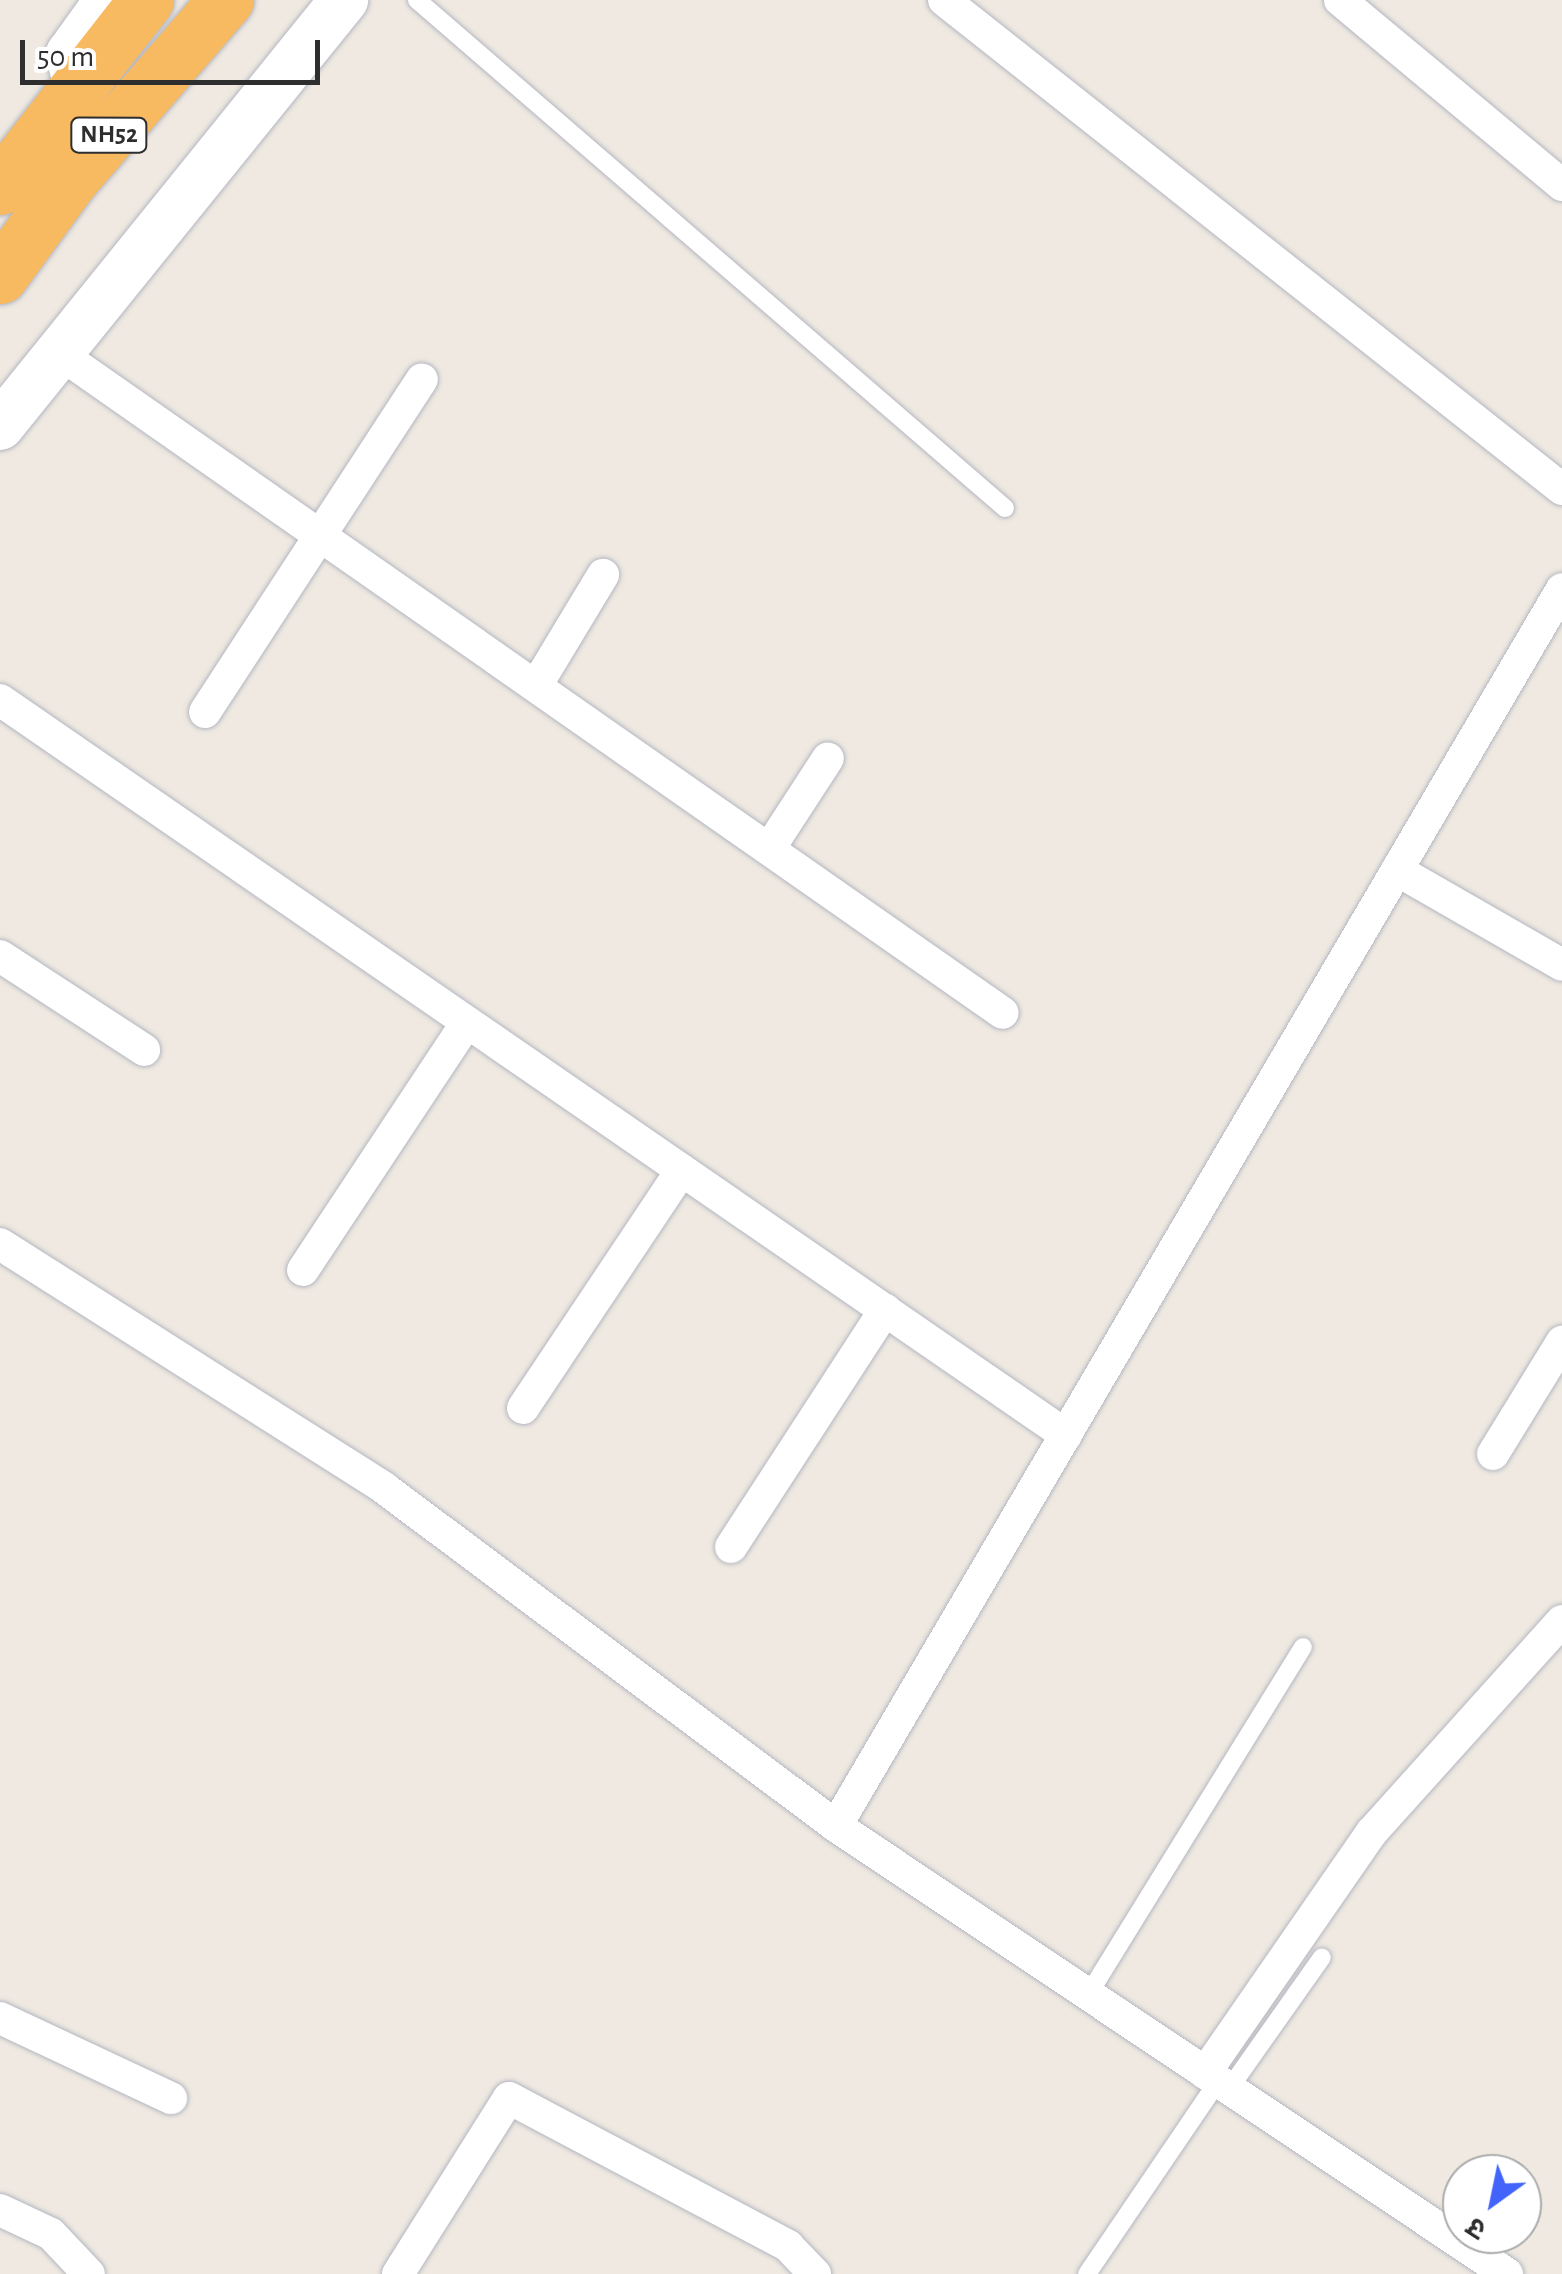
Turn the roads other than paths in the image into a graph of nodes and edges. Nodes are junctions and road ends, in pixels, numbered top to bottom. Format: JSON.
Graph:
{"nodes":[{"id":1,"x":109,"y":0,"type":"edge"},
{"id":2,"x":146,"y":0,"type":"edge"},
{"id":3,"x":226,"y":0,"type":"edge"},
{"id":4,"x":344,"y":0,"type":"edge"},
{"id":5,"x":417,"y":0,"type":"edge"},
{"id":6,"x":944,"y":0,"type":"edge"},
{"id":7,"x":1340,"y":0,"type":"edge"},
{"id":8,"x":78,"y":87,"type":"junction"},
{"id":9,"x":2,"y":181,"type":"edge"},
{"id":10,"x":1562,"y":185,"type":"edge"},
{"id":11,"x":0,"y":276,"type":"edge"},
{"id":12,"x":56,"y":352,"type":"junction"},
{"id":13,"x":422,"y":380,"type":"dead end"},
{"id":14,"x":0,"y":426,"type":"edge"},
{"id":15,"x":1562,"y":489,"type":"edge"},
{"id":16,"x":1005,"y":508,"type":"dead end"},
{"id":17,"x":320,"y":535,"type":"junction"},
{"id":18,"x":602,"y":576,"type":"dead end"},
{"id":19,"x":1562,"y":589,"type":"edge"},
{"id":20,"x":536,"y":686,"type":"junction"},
{"id":21,"x":0,"y":700,"type":"edge"},
{"id":22,"x":205,"y":712,"type":"dead end"},
{"id":23,"x":828,"y":758,"type":"dead end"},
{"id":24,"x":769,"y":849,"type":"junction"},
{"id":25,"x":1397,"y":870,"type":"junction"},
{"id":26,"x":0,"y":956,"type":"edge"},
{"id":27,"x":1562,"y":966,"type":"edge"},
{"id":28,"x":1003,"y":1012,"type":"dead end"},
{"id":29,"x":467,"y":1022,"type":"junction"},
{"id":30,"x":144,"y":1050,"type":"dead end"},
{"id":31,"x":682,"y":1170,"type":"junction"},
{"id":32,"x":0,"y":1244,"type":"edge"},
{"id":33,"x":303,"y":1270,"type":"dead end"},
{"id":34,"x":885,"y":1310,"type":"junction"},
{"id":35,"x":1562,"y":1342,"type":"edge"},
{"id":36,"x":523,"y":1408,"type":"dead end"},
{"id":37,"x":1066,"y":1434,"type":"junction"},
{"id":38,"x":1493,"y":1454,"type":"dead end"},
{"id":39,"x":731,"y":1547,"type":"dead end"},
{"id":40,"x":1560,"y":1627,"type":"edge"},
{"id":41,"x":1304,"y":1648,"type":"dead end"},
{"id":42,"x":836,"y":1826,"type":"junction"},
{"id":43,"x":1322,"y":1957,"type":"dead end"},
{"id":44,"x":1088,"y":1995,"type":"junction"},
{"id":45,"x":0,"y":2018,"type":"edge"},
{"id":46,"x":1218,"y":2081,"type":"junction"},
{"id":47,"x":171,"y":2098,"type":"dead end"},
{"id":48,"x":0,"y":2210,"type":"edge"},
{"id":49,"x":89,"y":2274,"type":"edge"},
{"id":50,"x":398,"y":2274,"type":"edge"},
{"id":51,"x":815,"y":2274,"type":"edge"},
{"id":52,"x":1087,"y":2274,"type":"edge"},
{"id":53,"x":1507,"y":2274,"type":"edge"}],
"edges":[{"from":1,"to":8,"type":"main road"},
{"from":2,"to":8,"type":"highway","number":"NH52"},
{"from":3,"to":11,"type":"highway","number":"NH52"},
{"from":4,"to":12,"type":"main road"},
{"from":5,"to":16,"type":"lane"},
{"from":6,"to":15,"type":"street"},
{"from":7,"to":10,"type":"street"},
{"from":8,"to":9,"type":"highway","number":"NH52"},
{"from":12,"to":14,"type":"main road"},
{"from":12,"to":17,"type":"street"},
{"from":13,"to":17,"type":"street"},
{"from":17,"to":20,"type":"street"},
{"from":17,"to":22,"type":"street"},
{"from":18,"to":20,"type":"street"},
{"from":19,"to":25,"type":"street"},
{"from":20,"to":24,"type":"street"},
{"from":21,"to":29,"type":"street"},
{"from":23,"to":24,"type":"street"},
{"from":24,"to":28,"type":"street"},
{"from":25,"to":27,"type":"street"},
{"from":25,"to":37,"type":"street"},
{"from":26,"to":30,"type":"street"},
{"from":29,"to":31,"type":"street"},
{"from":29,"to":33,"type":"street"},
{"from":31,"to":34,"type":"street"},
{"from":31,"to":36,"type":"street"},
{"from":32,"to":42,"type":"street"},
{"from":34,"to":37,"type":"street"},
{"from":34,"to":39,"type":"street"},
{"from":35,"to":38,"type":"street"},
{"from":37,"to":42,"type":"street"},
{"from":40,"to":46,"type":"street"},
{"from":41,"to":44,"type":"lane"},
{"from":42,"to":44,"type":"street"},
{"from":43,"to":46,"type":"lane"},
{"from":44,"to":46,"type":"street"},
{"from":45,"to":47,"type":"street"},
{"from":46,"to":52,"type":"lane"},
{"from":46,"to":53,"type":"street"},
{"from":48,"to":49,"type":"street"},
{"from":50,"to":51,"type":"street"}]}
